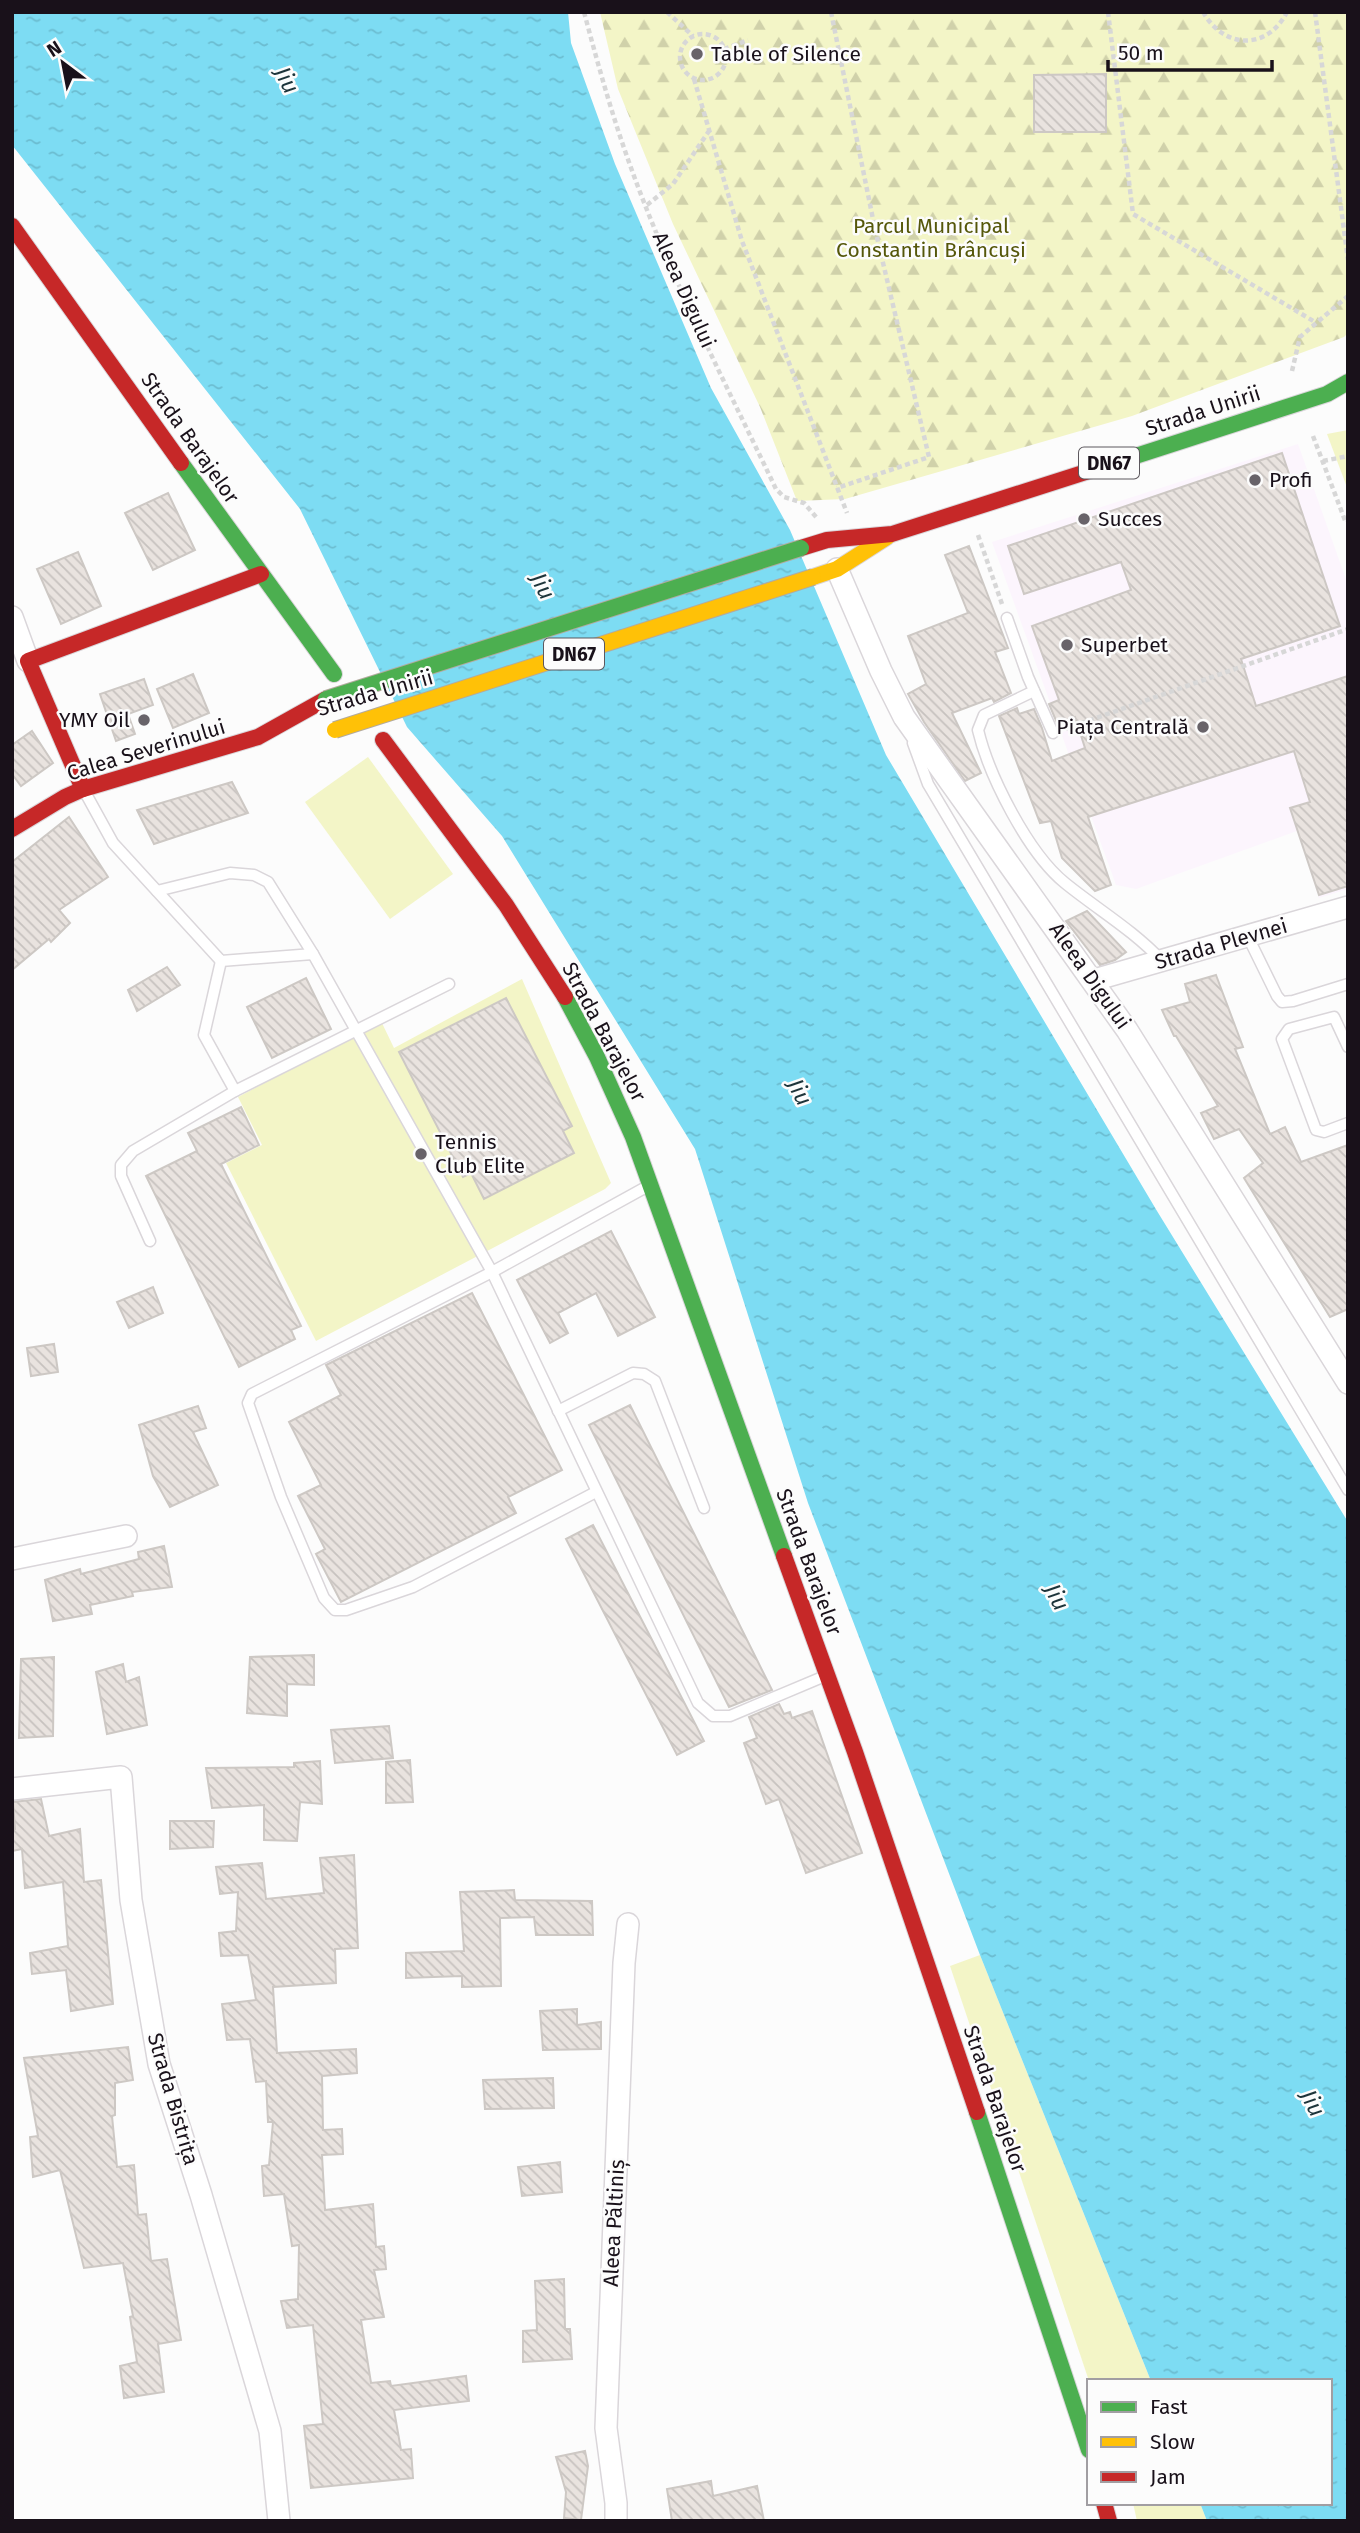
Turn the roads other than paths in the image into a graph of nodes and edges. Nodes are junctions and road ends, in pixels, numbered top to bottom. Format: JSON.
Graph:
{"nodes":[{"id":1,"x":12,"y":226,"type":"edge"},
{"id":2,"x":1348,"y":382,"type":"edge"},
{"id":3,"x":1348,"y":393,"type":"edge"},
{"id":4,"x":1327,"y":394,"type":"junction"},
{"id":5,"x":892,"y":534,"type":"junction"},
{"id":6,"x":837,"y":569,"type":"junction"},
{"id":7,"x":261,"y":575,"type":"junction"},
{"id":8,"x":12,"y":617,"type":"edge"},
{"id":9,"x":1007,"y":618,"type":"dead end"},
{"id":10,"x":27,"y":661,"type":"junction"},
{"id":11,"x":334,"y":674,"type":"dead end"},
{"id":12,"x":1034,"y":691,"type":"junction"},
{"id":13,"x":904,"y":717,"type":"junction"},
{"id":14,"x":328,"y":731,"type":"dead end"},
{"id":15,"x":1053,"y":733,"type":"road end"},
{"id":16,"x":296,"y":734,"type":"dead end"},
{"id":17,"x":258,"y":737,"type":"junction"},
{"id":18,"x":383,"y":740,"type":"dead end"},
{"id":19,"x":83,"y":789,"type":"junction"},
{"id":20,"x":12,"y":829,"type":"edge"},
{"id":21,"x":157,"y":891,"type":"junction"},
{"id":22,"x":1348,"y":907,"type":"edge"},
{"id":23,"x":1248,"y":937,"type":"junction"},
{"id":24,"x":313,"y":954,"type":"junction"},
{"id":25,"x":221,"y":961,"type":"junction"},
{"id":26,"x":1162,"y":961,"type":"junction"},
{"id":27,"x":1094,"y":980,"type":"junction"},
{"id":28,"x":449,"y":984,"type":"dead end"},
{"id":29,"x":1348,"y":984,"type":"edge"},
{"id":30,"x":355,"y":1030,"type":"junction"},
{"id":31,"x":1348,"y":1047,"type":"edge"},
{"id":32,"x":235,"y":1091,"type":"junction"},
{"id":33,"x":1348,"y":1123,"type":"edge"},
{"id":34,"x":651,"y":1184,"type":"junction"},
{"id":35,"x":150,"y":1241,"type":"dead end"},
{"id":36,"x":492,"y":1272,"type":"junction"},
{"id":37,"x":1348,"y":1383,"type":"edge"},
{"id":38,"x":558,"y":1411,"type":"junction"},
{"id":39,"x":1348,"y":1490,"type":"edge"},
{"id":40,"x":596,"y":1493,"type":"junction"},
{"id":41,"x":704,"y":1508,"type":"dead end"},
{"id":42,"x":126,"y":1536,"type":"dead end"},
{"id":43,"x":12,"y":1559,"type":"edge"},
{"id":44,"x":827,"y":1675,"type":"junction"},
{"id":45,"x":12,"y":1789,"type":"edge"},
{"id":46,"x":628,"y":1924,"type":"dead end"},
{"id":47,"x":1087,"y":2445,"type":"edge"},
{"id":48,"x":1116,"y":2505,"type":"edge"},
{"id":49,"x":278,"y":2521,"type":"edge"},
{"id":50,"x":616,"y":2521,"type":"edge"},
{"id":51,"x":1126,"y":2521,"type":"edge"}],
"edges":[{"from":1,"to":7,"type":"main road","name":"Strada Barajelor"},
{"from":2,"to":4,"type":"main road","name":"Strada Unirii","number":"DN67"},
{"from":3,"to":4,"type":"main road","name":"Strada Unirii","number":"DN67"},
{"from":4,"to":5,"type":"main road","name":"Strada Unirii","number":"DN67"},
{"from":5,"to":6,"type":"main road","name":"Strada Unirii","number":"DN67"},
{"from":5,"to":17,"type":"main road","name":"Strada Unirii","number":"DN67","bridge":true},
{"from":6,"to":13,"type":"street","name":"Aleea Digului"},
{"from":6,"to":14,"type":"main road","name":"Strada Unirii","number":"DN67","bridge":true},
{"from":7,"to":10,"type":"main road"},
{"from":7,"to":11,"type":"main road","name":"Strada Barajelor"},
{"from":8,"to":10,"type":"street"},
{"from":9,"to":12,"type":"lane"},
{"from":10,"to":19,"type":"main road"},
{"from":12,"to":15,"type":"lane"},
{"from":12,"to":26,"type":"lane"},
{"from":13,"to":27,"type":"street","name":"Aleea Digului"},
{"from":13,"to":39,"type":"lane"},
{"from":16,"to":17,"type":"main road","name":"Strada Unirii","number":"DN67"},
{"from":17,"to":19,"type":"main road","name":"Calea Severinului","number":"DN67"},
{"from":18,"to":34,"type":"main road","name":"Strada Barajelor"},
{"from":19,"to":20,"type":"main road","name":"Calea Severinului","number":"DN67"},
{"from":19,"to":21,"type":"lane"},
{"from":21,"to":24,"type":"lane"},
{"from":21,"to":25,"type":"lane"},
{"from":22,"to":23,"type":"street","name":"Strada Plevnei"},
{"from":23,"to":26,"type":"street","name":"Strada Plevnei"},
{"from":23,"to":29,"type":"lane"},
{"from":24,"to":25,"type":"lane"},
{"from":24,"to":30,"type":"lane"},
{"from":25,"to":32,"type":"lane"},
{"from":26,"to":27,"type":"street","name":"Strada Plevnei"},
{"from":27,"to":37,"type":"street","name":"Aleea Digului"},
{"from":28,"to":30,"type":"lane"},
{"from":30,"to":32,"type":"lane"},
{"from":30,"to":36,"type":"lane"},
{"from":31,"to":33,"type":"lane"},
{"from":32,"to":35,"type":"lane"},
{"from":34,"to":36,"type":"lane"},
{"from":34,"to":44,"type":"main road","name":"Strada Barajelor"},
{"from":36,"to":38,"type":"lane"},
{"from":36,"to":40,"type":"lane"},
{"from":38,"to":40,"type":"lane"},
{"from":38,"to":41,"type":"lane"},
{"from":40,"to":44,"type":"lane"},
{"from":42,"to":43,"type":"street"},
{"from":44,"to":47,"type":"main road","name":"Strada Barajelor"},
{"from":45,"to":49,"type":"street","name":"Strada Bistrița"},
{"from":46,"to":50,"type":"street","name":"Aleea Păltiniș"},
{"from":48,"to":51,"type":"street"}]}
